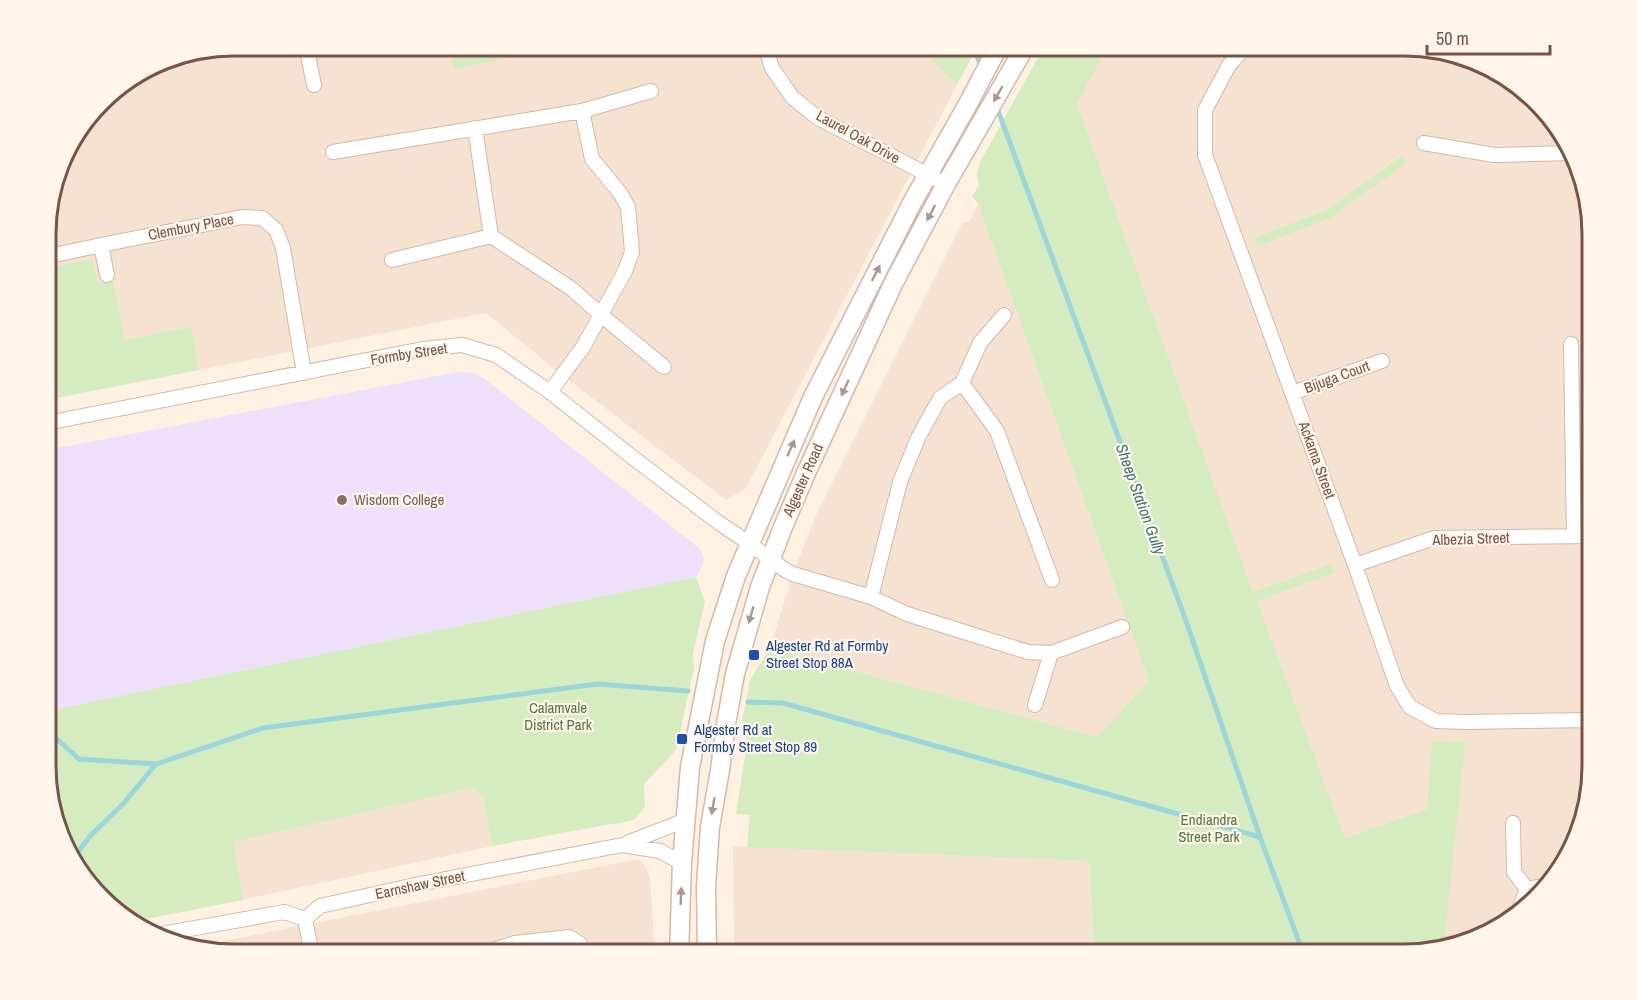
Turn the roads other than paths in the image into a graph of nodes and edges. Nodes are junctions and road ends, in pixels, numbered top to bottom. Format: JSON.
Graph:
{"nodes":[{"id":1,"x":308,"y":55,"type":"edge"},
{"id":2,"x":768,"y":55,"type":"edge"},
{"id":3,"x":994,"y":55,"type":"edge"},
{"id":4,"x":1020,"y":55,"type":"edge"},
{"id":5,"x":1238,"y":55,"type":"edge"},
{"id":6,"x":314,"y":85,"type":"dead end"},
{"id":7,"x":651,"y":91,"type":"dead end"},
{"id":8,"x":582,"y":111,"type":"junction"},
{"id":9,"x":475,"y":128,"type":"junction"},
{"id":10,"x":1424,"y":143,"type":"dead end"},
{"id":11,"x":333,"y":152,"type":"dead end"},
{"id":12,"x":1562,"y":153,"type":"edge"},
{"id":13,"x":928,"y":175,"type":"junction"},
{"id":14,"x":946,"y":184,"type":"junction"},
{"id":15,"x":491,"y":236,"type":"junction"},
{"id":16,"x":101,"y":245,"type":"junction"},
{"id":17,"x":59,"y":254,"type":"dead end"},
{"id":18,"x":392,"y":260,"type":"dead end"},
{"id":19,"x":107,"y":275,"type":"dead end"},
{"id":20,"x":601,"y":315,"type":"junction"},
{"id":21,"x":1004,"y":315,"type":"dead end"},
{"id":22,"x":1571,"y":344,"type":"dead end"},
{"id":23,"x":1382,"y":361,"type":"dead end"},
{"id":24,"x":664,"y":367,"type":"dead end"},
{"id":25,"x":304,"y":373,"type":"junction"},
{"id":26,"x":962,"y":383,"type":"junction"},
{"id":27,"x":550,"y":392,"type":"junction"},
{"id":28,"x":1292,"y":393,"type":"junction"},
{"id":29,"x":55,"y":421,"type":"edge"},
{"id":30,"x":1574,"y":536,"type":"junction"},
{"id":31,"x":1581,"y":536,"type":"edge"},
{"id":32,"x":749,"y":543,"type":"junction"},
{"id":33,"x":770,"y":560,"type":"junction"},
{"id":34,"x":1355,"y":565,"type":"junction"},
{"id":35,"x":1052,"y":580,"type":"dead end"},
{"id":36,"x":871,"y":597,"type":"junction"},
{"id":37,"x":1122,"y":627,"type":"dead end"},
{"id":38,"x":1051,"y":653,"type":"junction"},
{"id":39,"x":1035,"y":705,"type":"dead end"},
{"id":40,"x":1581,"y":720,"type":"edge"},
{"id":41,"x":686,"y":820,"type":"junction"},
{"id":42,"x":1513,"y":823,"type":"dead end"},
{"id":43,"x":622,"y":845,"type":"junction"},
{"id":44,"x":682,"y":863,"type":"junction"},
{"id":45,"x":1533,"y":888,"type":"edge"},
{"id":46,"x":1527,"y":889,"type":"junction"},
{"id":47,"x":1524,"y":897,"type":"edge"},
{"id":48,"x":305,"y":919,"type":"junction"},
{"id":49,"x":169,"y":932,"type":"edge"},
{"id":50,"x":310,"y":944,"type":"edge"},
{"id":51,"x":512,"y":944,"type":"edge"},
{"id":52,"x":580,"y":944,"type":"edge"},
{"id":53,"x":679,"y":944,"type":"edge"},
{"id":54,"x":707,"y":944,"type":"edge"}],
"edges":[{"from":1,"to":6,"type":"street"},
{"from":2,"to":13,"type":"street","name":"Laurel Oak Drive"},
{"from":3,"to":13,"type":"main road","name":"Algester Road"},
{"from":4,"to":14,"type":"main road","name":"Algester Road","one_way":true},
{"from":5,"to":28,"type":"street","name":"Ackama Street"},
{"from":7,"to":8,"type":"street"},
{"from":8,"to":9,"type":"street"},
{"from":8,"to":20,"type":"street"},
{"from":9,"to":11,"type":"street"},
{"from":9,"to":15,"type":"street"},
{"from":10,"to":12,"type":"street"},
{"from":13,"to":14,"type":"street","name":"Laurel Oak Drive"},
{"from":32,"to":13,"type":"main road","name":"Algester Road","one_way":true},
{"from":14,"to":33,"type":"main road","name":"Algester Road","one_way":true},
{"from":15,"to":18,"type":"street"},
{"from":15,"to":20,"type":"street"},
{"from":16,"to":17,"type":"street","name":"Clembury Place"},
{"from":16,"to":19,"type":"street"},
{"from":16,"to":25,"type":"street","name":"Clembury Place"},
{"from":20,"to":24,"type":"street"},
{"from":20,"to":27,"type":"street"},
{"from":21,"to":26,"type":"street"},
{"from":22,"to":30,"type":"street"},
{"from":23,"to":28,"type":"street","name":"Bijuga Court"},
{"from":25,"to":27,"type":"street","name":"Formby Street"},
{"from":25,"to":29,"type":"street","name":"Formby Street"},
{"from":26,"to":35,"type":"street"},
{"from":26,"to":36,"type":"street"},
{"from":27,"to":32,"type":"street","name":"Formby Street"},
{"from":28,"to":34,"type":"street","name":"Ackama Street"},
{"from":30,"to":31,"type":"street","name":"Albezia Street"},
{"from":30,"to":34,"type":"street","name":"Albezia Street"},
{"from":32,"to":33,"type":"street","name":"Formby Street"},
{"from":32,"to":41,"type":"main road","name":"Algester Road"},
{"from":33,"to":36,"type":"street","name":"Formby Street"},
{"from":33,"to":54,"type":"main road","name":"Algester Road","one_way":true},
{"from":34,"to":40,"type":"street","name":"Ackama Street"},
{"from":36,"to":38,"type":"street","name":"Formby Street"},
{"from":37,"to":38,"type":"street"},
{"from":38,"to":39,"type":"street"},
{"from":41,"to":43,"type":"street"},
{"from":41,"to":44,"type":"main road","name":"Algester Road"},
{"from":42,"to":46,"type":"street"},
{"from":43,"to":44,"type":"street","name":"Earnshaw Street"},
{"from":43,"to":48,"type":"street","name":"Earnshaw Street"},
{"from":53,"to":44,"type":"main road","name":"Algester Road","one_way":true},
{"from":45,"to":46,"type":"street"},
{"from":46,"to":47,"type":"street"},
{"from":48,"to":49,"type":"street"},
{"from":48,"to":50,"type":"street"},
{"from":51,"to":52,"type":"street"}]}
